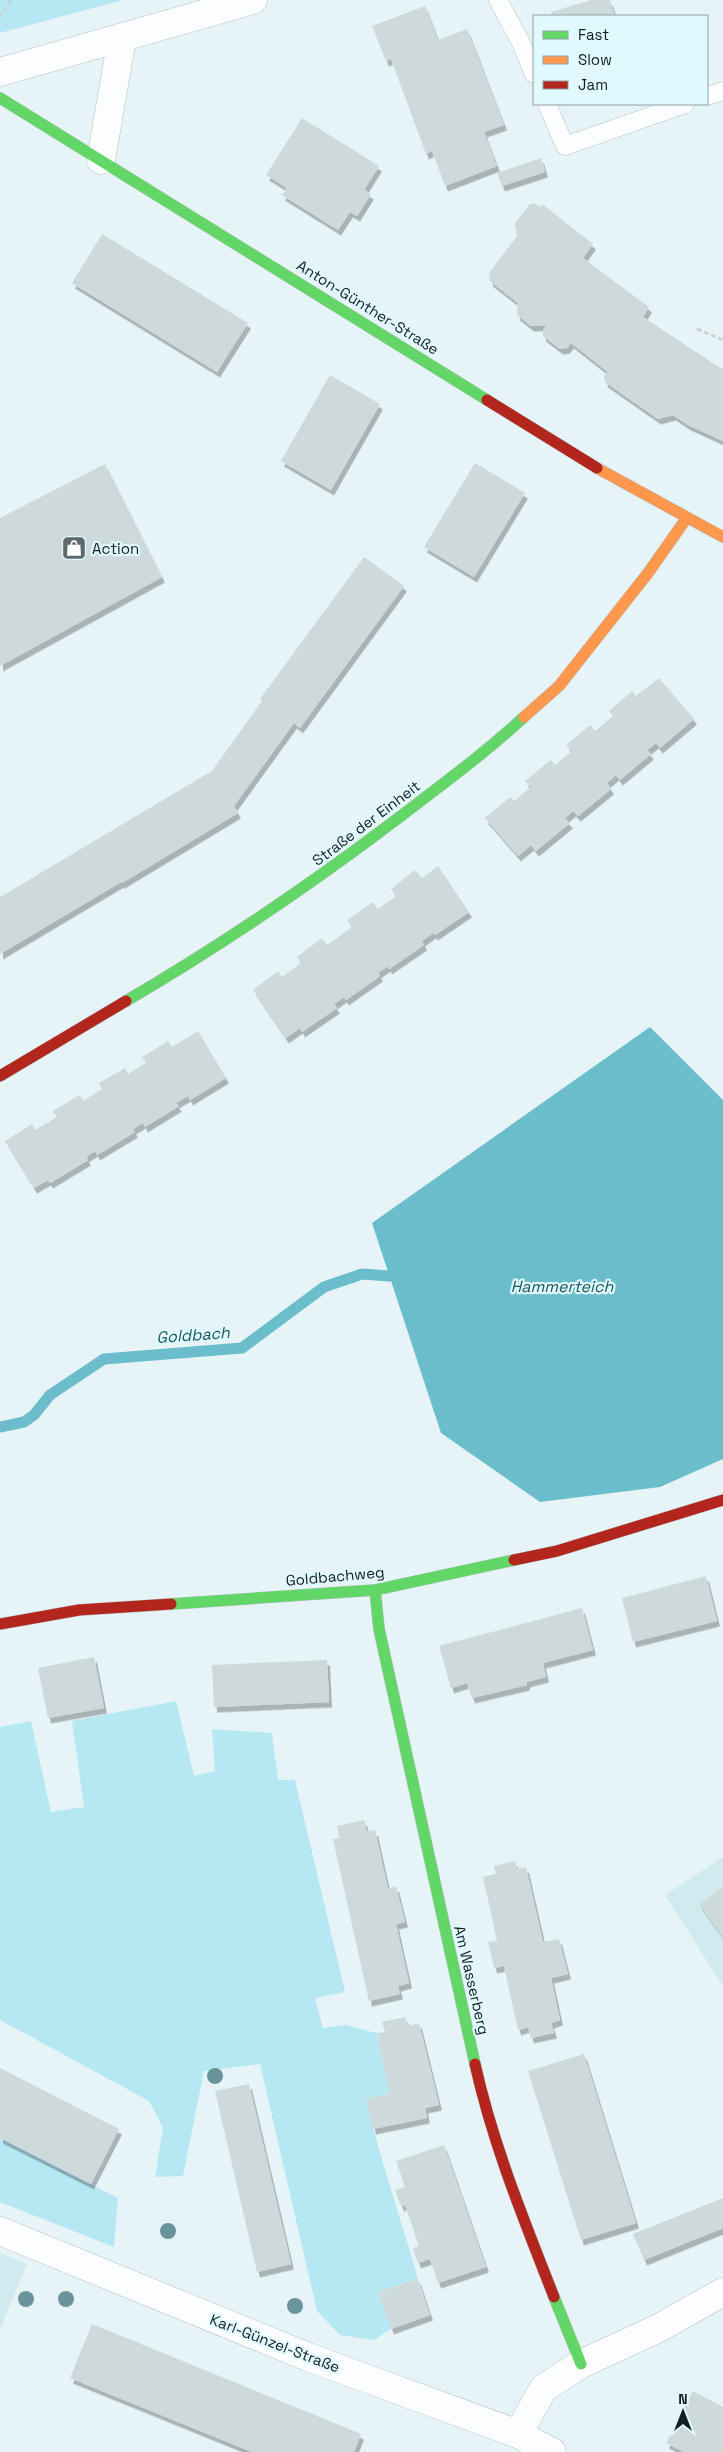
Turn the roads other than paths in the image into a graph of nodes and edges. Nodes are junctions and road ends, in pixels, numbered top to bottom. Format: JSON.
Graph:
{"nodes":[{"id":1,"x":253,"y":0,"type":"edge"},
{"id":2,"x":498,"y":0,"type":"edge"},
{"id":3,"x":122,"y":38,"type":"junction"},
{"id":4,"x":0,"y":72,"type":"edge"},
{"id":5,"x":533,"y":72,"type":"edge"},
{"id":6,"x":723,"y":90,"type":"edge"},
{"id":7,"x":708,"y":96,"type":"edge"},
{"id":8,"x":0,"y":98,"type":"edge"},
{"id":9,"x":547,"y":105,"type":"edge"},
{"id":10,"x":683,"y":105,"type":"edge"},
{"id":11,"x":101,"y":160,"type":"junction"},
{"id":12,"x":686,"y":519,"type":"junction"},
{"id":13,"x":723,"y":537,"type":"edge"},
{"id":14,"x":0,"y":1076,"type":"edge"},
{"id":15,"x":723,"y":1500,"type":"edge"},
{"id":16,"x":375,"y":1590,"type":"junction"},
{"id":17,"x":0,"y":1624,"type":"edge"},
{"id":18,"x":0,"y":2231,"type":"edge"},
{"id":19,"x":723,"y":2292,"type":"edge"},
{"id":20,"x":582,"y":2364,"type":"junction"},
{"id":21,"x":518,"y":2434,"type":"junction"},
{"id":22,"x":552,"y":2452,"type":"edge"}],
"edges":[{"from":1,"to":3,"type":"street"},
{"from":2,"to":5,"type":"lane"},
{"from":3,"to":4,"type":"street"},
{"from":3,"to":11,"type":"street"},
{"from":6,"to":7,"type":"lane"},
{"from":8,"to":11,"type":"street","name":"Anton-Günther-Straße"},
{"from":9,"to":10,"type":"lane"},
{"from":11,"to":12,"type":"street","name":"Anton-Günther-Straße"},
{"from":12,"to":13,"type":"street","name":"Anton-Günther-Straße"},
{"from":12,"to":14,"type":"street","name":"Straße der Einheit"},
{"from":15,"to":16,"type":"street","name":"Goldbachweg"},
{"from":16,"to":17,"type":"street","name":"Goldbachweg"},
{"from":16,"to":20,"type":"street","name":"Am Wasserberg"},
{"from":18,"to":21,"type":"street","name":"Karl-Günzel-Straße"},
{"from":19,"to":20,"type":"street"},
{"from":20,"to":21,"type":"street"},
{"from":21,"to":22,"type":"street","name":"Karl-Günzel-Straße"}]}
